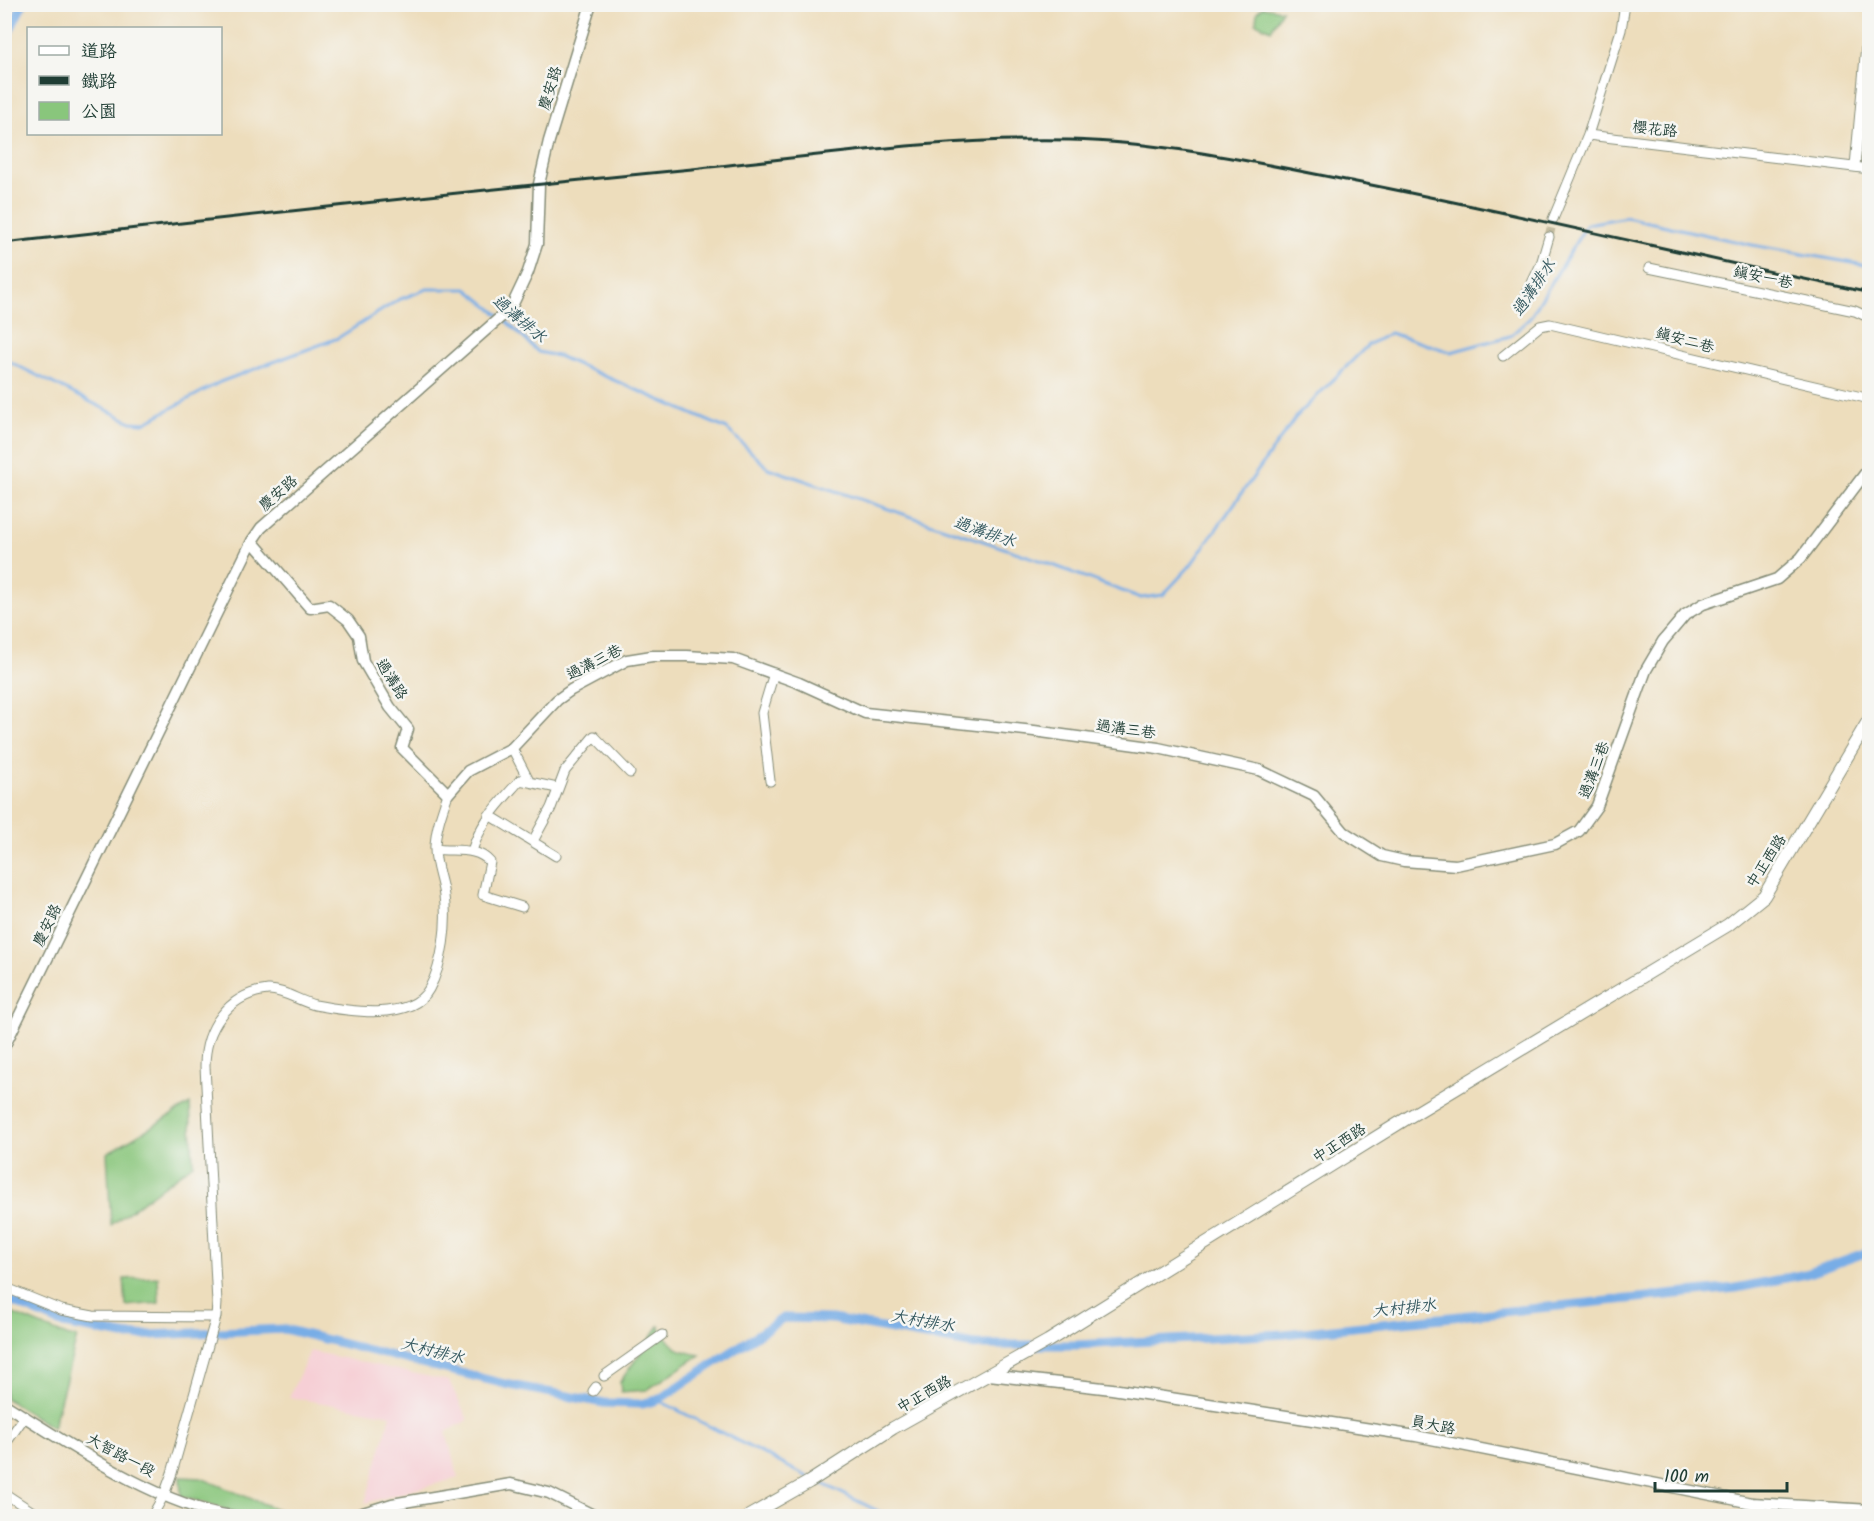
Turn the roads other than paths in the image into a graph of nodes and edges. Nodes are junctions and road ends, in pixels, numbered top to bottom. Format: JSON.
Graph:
{"nodes":[{"id":1,"x":591,"y":4,"type":"edge"},
{"id":2,"x":1625,"y":4,"type":"edge"},
{"id":3,"x":1866,"y":46,"type":"dead end"},
{"id":4,"x":1588,"y":135,"type":"junction"},
{"id":5,"x":1855,"y":166,"type":"junction"},
{"id":6,"x":1869,"y":169,"type":"edge"},
{"id":7,"x":1553,"y":219,"type":"tunnel mouth"},
{"id":8,"x":1549,"y":237,"type":"tunnel mouth"},
{"id":9,"x":1648,"y":268,"type":"dead end"},
{"id":10,"x":1524,"y":300,"type":"dead end"},
{"id":11,"x":1869,"y":318,"type":"edge"},
{"id":12,"x":1503,"y":356,"type":"dead end"},
{"id":13,"x":1869,"y":399,"type":"edge"},
{"id":14,"x":1869,"y":467,"type":"edge"},
{"id":15,"x":252,"y":541,"type":"junction"},
{"id":16,"x":774,"y":674,"type":"junction"},
{"id":17,"x":1869,"y":718,"type":"edge"},
{"id":18,"x":512,"y":748,"type":"junction"},
{"id":19,"x":630,"y":773,"type":"dead end"},
{"id":20,"x":530,"y":781,"type":"junction"},
{"id":21,"x":770,"y":781,"type":"dead end"},
{"id":22,"x":557,"y":788,"type":"junction"},
{"id":23,"x":448,"y":794,"type":"junction"},
{"id":24,"x":489,"y":815,"type":"junction"},
{"id":25,"x":533,"y":841,"type":"junction"},
{"id":26,"x":435,"y":849,"type":"junction"},
{"id":27,"x":472,"y":851,"type":"junction"},
{"id":28,"x":556,"y":856,"type":"dead end"},
{"id":29,"x":522,"y":907,"type":"dead end"},
{"id":30,"x":4,"y":1047,"type":"edge"},
{"id":31,"x":4,"y":1287,"type":"edge"},
{"id":32,"x":216,"y":1317,"type":"junction"},
{"id":33,"x":662,"y":1335,"type":"dead end"},
{"id":34,"x":604,"y":1376,"type":"dead end"},
{"id":35,"x":989,"y":1376,"type":"junction"},
{"id":36,"x":4,"y":1404,"type":"edge"},
{"id":37,"x":25,"y":1416,"type":"junction"},
{"id":38,"x":4,"y":1446,"type":"edge"},
{"id":39,"x":4,"y":1493,"type":"edge"},
{"id":40,"x":164,"y":1495,"type":"junction"},
{"id":41,"x":1869,"y":1510,"type":"edge"},
{"id":42,"x":577,"y":1513,"type":"edge"},
{"id":43,"x":39,"y":1516,"type":"edge"},
{"id":44,"x":152,"y":1516,"type":"edge"},
{"id":45,"x":231,"y":1516,"type":"edge"},
{"id":46,"x":353,"y":1516,"type":"edge"},
{"id":47,"x":595,"y":1516,"type":"edge"},
{"id":48,"x":749,"y":1516,"type":"edge"}],
"edges":[{"from":1,"to":15,"type":"street","name":"慶安路"},
{"from":2,"to":4,"type":"street"},
{"from":3,"to":5,"type":"street"},
{"from":4,"to":5,"type":"street","name":"櫻花路"},
{"from":4,"to":7,"type":"street"},
{"from":5,"to":6,"type":"street","name":"櫻花路"},
{"from":8,"to":10,"type":"street"},
{"from":9,"to":11,"type":"street","name":"鎮安一巷"},
{"from":12,"to":13,"type":"street","name":"鎮安二巷"},
{"from":14,"to":16,"type":"street","name":"過溝三巷"},
{"from":15,"to":23,"type":"street","name":"過溝路"},
{"from":15,"to":30,"type":"street","name":"慶安路"},
{"from":16,"to":18,"type":"street","name":"過溝三巷"},
{"from":16,"to":21,"type":"street"},
{"from":17,"to":35,"type":"main road","name":"中正西路"},
{"from":18,"to":20,"type":"street"},
{"from":18,"to":23,"type":"street","name":"過溝三巷"},
{"from":19,"to":22,"type":"street"},
{"from":20,"to":22,"type":"street"},
{"from":20,"to":24,"type":"street"},
{"from":22,"to":25,"type":"street"},
{"from":23,"to":26,"type":"street","name":"過溝三巷"},
{"from":24,"to":25,"type":"street"},
{"from":24,"to":27,"type":"street"},
{"from":25,"to":28,"type":"street"},
{"from":26,"to":27,"type":"street"},
{"from":26,"to":32,"type":"street","name":"過溝三巷"},
{"from":27,"to":29,"type":"street"},
{"from":31,"to":32,"type":"street"},
{"from":32,"to":40,"type":"street"},
{"from":33,"to":34,"type":"street"},
{"from":35,"to":41,"type":"street","name":"員大路"},
{"from":35,"to":48,"type":"main road","name":"中正西路"},
{"from":36,"to":37,"type":"street","name":"大智路一段"},
{"from":37,"to":38,"type":"street"},
{"from":37,"to":40,"type":"street","name":"大智路一段"},
{"from":39,"to":43,"type":"street"},
{"from":40,"to":44,"type":"street"},
{"from":40,"to":45,"type":"street","name":"大智路一段"},
{"from":42,"to":46,"type":"street"},
{"from":42,"to":47,"type":"street"}]}
